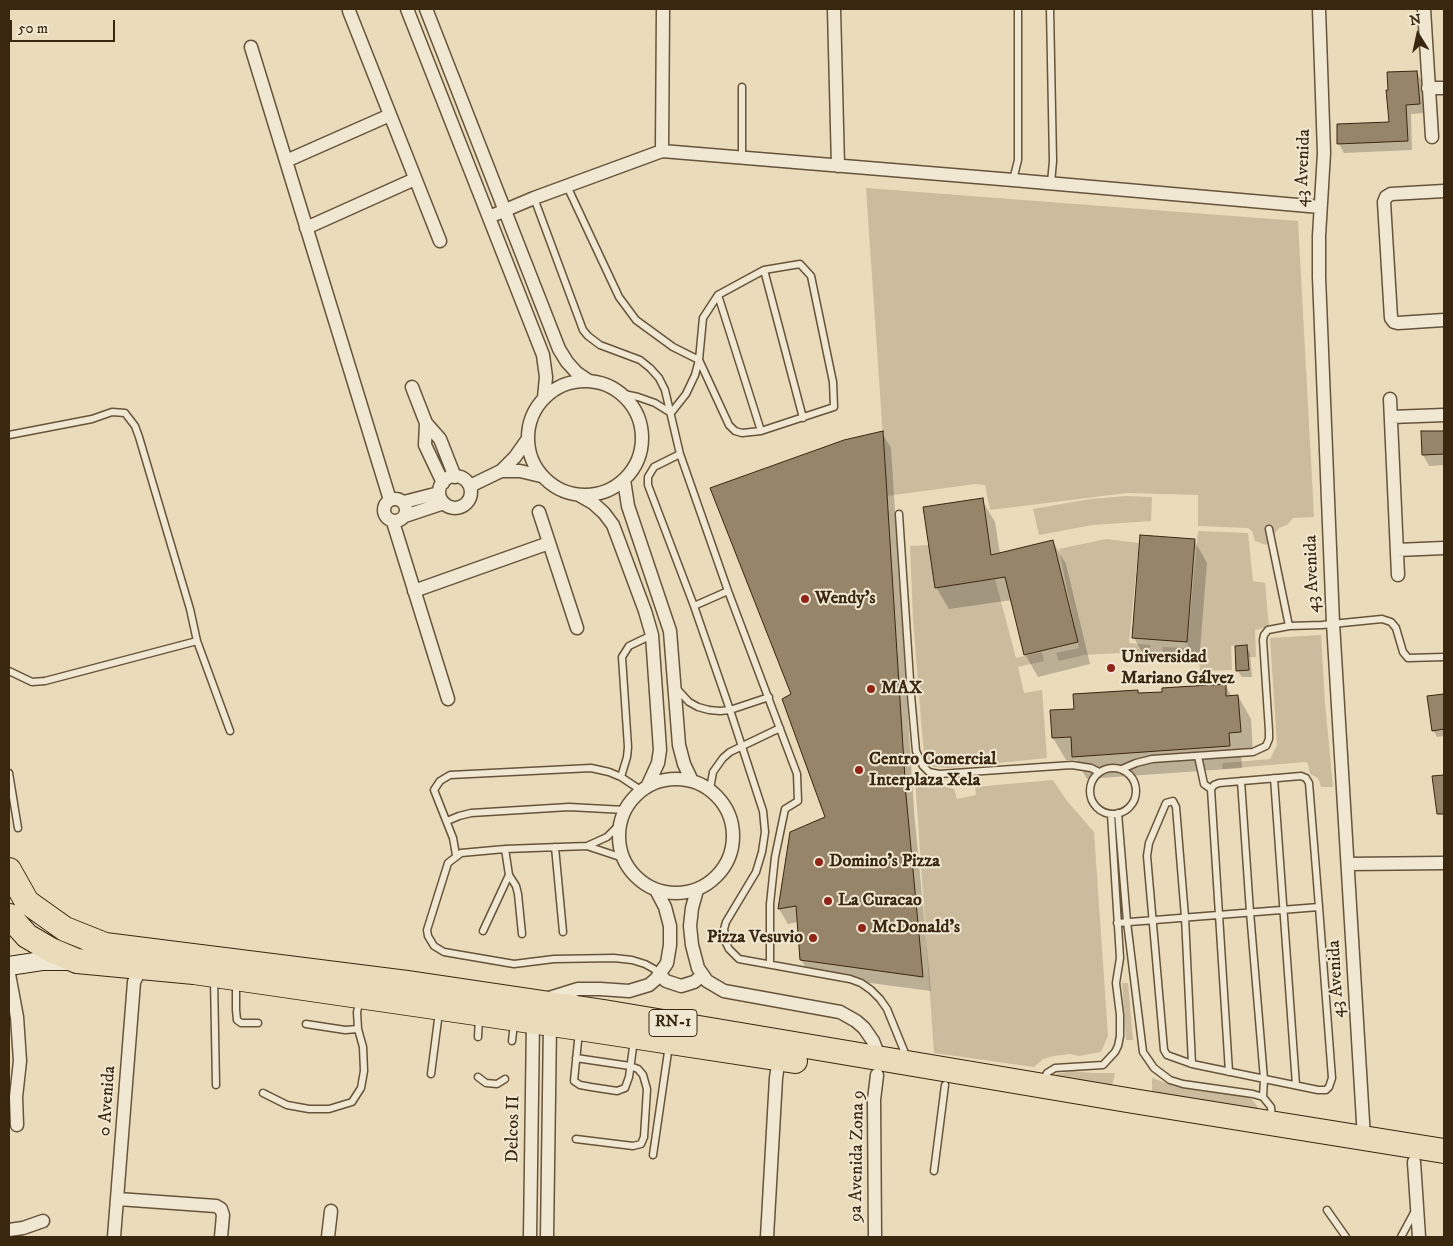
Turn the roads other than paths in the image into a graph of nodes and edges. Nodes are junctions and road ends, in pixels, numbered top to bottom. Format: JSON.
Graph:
{"nodes":[{"id":1,"x":406,"y":9,"type":"edge"},
{"id":2,"x":426,"y":9,"type":"edge"},
{"id":3,"x":663,"y":9,"type":"edge"},
{"id":4,"x":834,"y":9,"type":"edge"},
{"id":5,"x":1018,"y":9,"type":"edge"},
{"id":6,"x":1050,"y":9,"type":"edge"},
{"id":7,"x":1319,"y":9,"type":"edge"},
{"id":8,"x":1424,"y":9,"type":"edge"},
{"id":9,"x":349,"y":12,"type":"dead end"},
{"id":10,"x":251,"y":47,"type":"dead end"},
{"id":11,"x":742,"y":87,"type":"dead end"},
{"id":12,"x":1428,"y":88,"type":"junction"},
{"id":13,"x":1444,"y":88,"type":"edge"},
{"id":14,"x":390,"y":115,"type":"junction"},
{"id":15,"x":1432,"y":137,"type":"dead end"},
{"id":16,"x":662,"y":151,"type":"junction"},
{"id":17,"x":742,"y":158,"type":"junction"},
{"id":18,"x":286,"y":161,"type":"junction"},
{"id":19,"x":838,"y":166,"type":"junction"},
{"id":20,"x":415,"y":179,"type":"junction"},
{"id":21,"x":1013,"y":180,"type":"junction"},
{"id":22,"x":1051,"y":183,"type":"junction"},
{"id":23,"x":567,"y":186,"type":"junction"},
{"id":24,"x":1444,"y":191,"type":"edge"},
{"id":25,"x":534,"y":198,"type":"junction"},
{"id":26,"x":1320,"y":207,"type":"junction"},
{"id":27,"x":505,"y":211,"type":"junction"},
{"id":28,"x":489,"y":217,"type":"junction"},
{"id":29,"x":306,"y":228,"type":"junction"},
{"id":30,"x":440,"y":241,"type":"dead end"},
{"id":31,"x":764,"y":270,"type":"junction"},
{"id":32,"x":718,"y":295,"type":"junction"},
{"id":33,"x":1444,"y":320,"type":"edge"},
{"id":34,"x":699,"y":360,"type":"junction"},
{"id":35,"x":589,"y":381,"type":"junction"},
{"id":36,"x":412,"y":387,"type":"dead end"},
{"id":37,"x":619,"y":393,"type":"junction"},
{"id":38,"x":544,"y":398,"type":"junction"},
{"id":39,"x":1390,"y":399,"type":"dead end"},
{"id":40,"x":671,"y":413,"type":"junction"},
{"id":41,"x":1444,"y":415,"type":"edge"},
{"id":42,"x":1391,"y":417,"type":"junction"},
{"id":43,"x":804,"y":418,"type":"junction"},
{"id":44,"x":426,"y":422,"type":"junction"},
{"id":45,"x":761,"y":431,"type":"junction"},
{"id":46,"x":9,"y":436,"type":"edge"},
{"id":47,"x":527,"y":440,"type":"junction"},
{"id":48,"x":680,"y":454,"type":"junction"},
{"id":49,"x":502,"y":471,"type":"junction"},
{"id":50,"x":541,"y":476,"type":"junction"},
{"id":51,"x":455,"y":477,"type":"junction"},
{"id":52,"x":624,"y":480,"type":"junction"},
{"id":53,"x":470,"y":486,"type":"junction"},
{"id":54,"x":442,"y":493,"type":"junction"},
{"id":55,"x":579,"y":495,"type":"junction"},
{"id":56,"x":390,"y":500,"type":"junction"},
{"id":57,"x":404,"y":502,"type":"junction"},
{"id":58,"x":538,"y":512,"type":"dead end"},
{"id":59,"x":899,"y":514,"type":"dead end"},
{"id":60,"x":406,"y":516,"type":"junction"},
{"id":61,"x":393,"y":522,"type":"junction"},
{"id":62,"x":1269,"y":529,"type":"dead end"},
{"id":63,"x":549,"y":543,"type":"junction"},
{"id":64,"x":1444,"y":548,"type":"edge"},
{"id":65,"x":1397,"y":550,"type":"junction"},
{"id":66,"x":1398,"y":575,"type":"dead end"},
{"id":67,"x":414,"y":591,"type":"junction"},
{"id":68,"x":728,"y":591,"type":"junction"},
{"id":69,"x":694,"y":606,"type":"junction"},
{"id":70,"x":1333,"y":623,"type":"junction"},
{"id":71,"x":1289,"y":626,"type":"junction"},
{"id":72,"x":577,"y":628,"type":"dead end"},
{"id":73,"x":652,"y":635,"type":"junction"},
{"id":74,"x":196,"y":641,"type":"junction"},
{"id":75,"x":1444,"y":657,"type":"edge"},
{"id":76,"x":9,"y":671,"type":"edge"},
{"id":77,"x":675,"y":686,"type":"junction"},
{"id":78,"x":769,"y":697,"type":"junction"},
{"id":79,"x":448,"y":699,"type":"dead end"},
{"id":80,"x":730,"y":710,"type":"junction"},
{"id":81,"x":780,"y":728,"type":"junction"},
{"id":82,"x":230,"y":731,"type":"dead end"},
{"id":83,"x":742,"y":747,"type":"junction"},
{"id":84,"x":1198,"y":756,"type":"junction"},
{"id":85,"x":1122,"y":769,"type":"junction"},
{"id":86,"x":1098,"y":772,"type":"junction"},
{"id":87,"x":9,"y":773,"type":"edge"},
{"id":88,"x":621,"y":777,"type":"junction"},
{"id":89,"x":1274,"y":778,"type":"junction"},
{"id":90,"x":692,"y":781,"type":"junction"},
{"id":91,"x":1241,"y":781,"type":"junction"},
{"id":92,"x":644,"y":788,"type":"junction"},
{"id":93,"x":710,"y":789,"type":"junction"},
{"id":94,"x":1211,"y":789,"type":"junction"},
{"id":95,"x":625,"y":810,"type":"junction"},
{"id":96,"x":1114,"y":814,"type":"junction"},
{"id":97,"x":447,"y":821,"type":"junction"},
{"id":98,"x":620,"y":825,"type":"junction"},
{"id":99,"x":18,"y":828,"type":"dead end"},
{"id":100,"x":587,"y":846,"type":"junction"},
{"id":101,"x":555,"y":847,"type":"junction"},
{"id":102,"x":505,"y":849,"type":"junction"},
{"id":103,"x":456,"y":855,"type":"junction"},
{"id":104,"x":623,"y":858,"type":"junction"},
{"id":105,"x":1444,"y":863,"type":"edge"},
{"id":106,"x":1348,"y":864,"type":"junction"},
{"id":107,"x":9,"y":870,"type":"edge"},
{"id":108,"x":509,"y":875,"type":"junction"},
{"id":109,"x":656,"y":890,"type":"junction"},
{"id":110,"x":697,"y":890,"type":"junction"},
{"id":111,"x":1319,"y":907,"type":"junction"},
{"id":112,"x":1285,"y":910,"type":"junction"},
{"id":113,"x":1250,"y":912,"type":"junction"},
{"id":114,"x":1218,"y":915,"type":"junction"},
{"id":115,"x":9,"y":916,"type":"edge"},
{"id":116,"x":1185,"y":917,"type":"junction"},
{"id":117,"x":1154,"y":920,"type":"junction"},
{"id":118,"x":1126,"y":922,"type":"junction"},
{"id":119,"x":1117,"y":923,"type":"junction"},
{"id":120,"x":483,"y":931,"type":"dead end"},
{"id":121,"x":564,"y":932,"type":"dead end"},
{"id":122,"x":522,"y":934,"type":"dead end"},
{"id":123,"x":77,"y":961,"type":"junction"},
{"id":124,"x":770,"y":964,"type":"junction"},
{"id":125,"x":9,"y":966,"type":"edge"},
{"id":126,"x":141,"y":968,"type":"junction"},
{"id":127,"x":9,"y":974,"type":"edge"},
{"id":128,"x":660,"y":975,"type":"junction"},
{"id":129,"x":702,"y":975,"type":"junction"},
{"id":130,"x":225,"y":977,"type":"junction"},
{"id":131,"x":361,"y":996,"type":"junction"},
{"id":132,"x":440,"y":1008,"type":"junction"},
{"id":133,"x":479,"y":1013,"type":"junction"},
{"id":134,"x":533,"y":1016,"type":"junction"},
{"id":135,"x":258,"y":1023,"type":"dead end"},
{"id":136,"x":306,"y":1024,"type":"dead end"},
{"id":137,"x":579,"y":1028,"type":"junction"},
{"id":138,"x":358,"y":1029,"type":"junction"},
{"id":139,"x":635,"y":1036,"type":"junction"},
{"id":140,"x":478,"y":1037,"type":"dead end"},
{"id":141,"x":670,"y":1041,"type":"junction"},
{"id":142,"x":512,"y":1042,"type":"dead end"},
{"id":143,"x":576,"y":1058,"type":"junction"},
{"id":144,"x":779,"y":1058,"type":"junction"},
{"id":145,"x":909,"y":1063,"type":"junction"},
{"id":146,"x":1192,"y":1064,"type":"junction"},
{"id":147,"x":630,"y":1066,"type":"junction"},
{"id":148,"x":879,"y":1067,"type":"junction"},
{"id":149,"x":1229,"y":1072,"type":"junction"},
{"id":150,"x":431,"y":1074,"type":"dead end"},
{"id":151,"x":478,"y":1077,"type":"dead end"},
{"id":152,"x":506,"y":1079,"type":"dead end"},
{"id":153,"x":1264,"y":1079,"type":"junction"},
{"id":154,"x":945,"y":1085,"type":"junction"},
{"id":155,"x":1040,"y":1085,"type":"junction"},
{"id":156,"x":1296,"y":1085,"type":"junction"},
{"id":157,"x":216,"y":1086,"type":"dead end"},
{"id":158,"x":262,"y":1093,"type":"dead end"},
{"id":159,"x":1262,"y":1097,"type":"junction"},
{"id":160,"x":1273,"y":1123,"type":"junction"},
{"id":161,"x":17,"y":1125,"type":"dead end"},
{"id":162,"x":1364,"y":1138,"type":"junction"},
{"id":163,"x":576,"y":1139,"type":"dead end"},
{"id":164,"x":1444,"y":1151,"type":"edge"},
{"id":165,"x":653,"y":1156,"type":"dead end"},
{"id":166,"x":1414,"y":1162,"type":"junction"},
{"id":167,"x":1444,"y":1168,"type":"edge"},
{"id":168,"x":934,"y":1171,"type":"dead end"},
{"id":169,"x":118,"y":1199,"type":"junction"},
{"id":170,"x":1417,"y":1208,"type":"junction"},
{"id":171,"x":1328,"y":1210,"type":"dead end"},
{"id":172,"x":331,"y":1211,"type":"dead end"},
{"id":173,"x":43,"y":1221,"type":"dead end"},
{"id":174,"x":9,"y":1230,"type":"edge"},
{"id":175,"x":114,"y":1237,"type":"edge"},
{"id":176,"x":221,"y":1237,"type":"edge"},
{"id":177,"x":328,"y":1237,"type":"edge"},
{"id":178,"x":530,"y":1237,"type":"edge"},
{"id":179,"x":547,"y":1237,"type":"edge"},
{"id":180,"x":767,"y":1237,"type":"edge"},
{"id":181,"x":874,"y":1237,"type":"edge"},
{"id":182,"x":1346,"y":1237,"type":"edge"},
{"id":183,"x":1401,"y":1237,"type":"edge"},
{"id":184,"x":1419,"y":1237,"type":"edge"}],
"edges":[{"from":1,"to":28,"type":"street"},
{"from":2,"to":27,"type":"street"},
{"from":3,"to":16,"type":"street"},
{"from":4,"to":19,"type":"street"},
{"from":5,"to":21,"type":"lane"},
{"from":6,"to":22,"type":"lane"},
{"from":7,"to":26,"type":"street","name":"43 Avenida"},
{"from":8,"to":12,"type":"street"},
{"from":9,"to":14,"type":"street"},
{"from":10,"to":18,"type":"street"},
{"from":11,"to":17,"type":"lane"},
{"from":12,"to":13,"type":"street"},
{"from":12,"to":15,"type":"street"},
{"from":14,"to":18,"type":"street"},
{"from":14,"to":20,"type":"street"},
{"from":16,"to":17,"type":"street"},
{"from":16,"to":23,"type":"street"},
{"from":17,"to":19,"type":"street"},
{"from":18,"to":29,"type":"street"},
{"from":19,"to":21,"type":"street"},
{"from":20,"to":29,"type":"street"},
{"from":20,"to":30,"type":"street"},
{"from":21,"to":22,"type":"street"},
{"from":22,"to":26,"type":"street"},
{"from":23,"to":25,"type":"street"},
{"from":23,"to":34,"type":"lane"},
{"from":24,"to":33,"type":"street"},
{"from":25,"to":27,"type":"street"},
{"from":25,"to":40,"type":"lane"},
{"from":26,"to":70,"type":"street","name":"43 Avenida"},
{"from":27,"to":28,"type":"street"},
{"from":27,"to":35,"type":"street"},
{"from":28,"to":38,"type":"street"},
{"from":29,"to":56,"type":"street"},
{"from":31,"to":32,"type":"lane"},
{"from":31,"to":43,"type":"lane"},
{"from":31,"to":43,"type":"lane"},
{"from":32,"to":34,"type":"lane"},
{"from":32,"to":45,"type":"lane"},
{"from":34,"to":40,"type":"lane"},
{"from":34,"to":45,"type":"lane"},
{"from":35,"to":37,"type":"street"},
{"from":35,"to":38,"type":"street"},
{"from":36,"to":44,"type":"street"},
{"from":37,"to":40,"type":"lane"},
{"from":37,"to":52,"type":"street"},
{"from":38,"to":47,"type":"street"},
{"from":39,"to":42,"type":"street"},
{"from":40,"to":48,"type":"lane"},
{"from":41,"to":42,"type":"street"},
{"from":42,"to":65,"type":"street"},
{"from":43,"to":45,"type":"lane"},
{"from":44,"to":51,"type":"street"},
{"from":44,"to":54,"type":"street"},
{"from":46,"to":74,"type":"lane"},
{"from":47,"to":49,"type":"street"},
{"from":47,"to":50,"type":"street"},
{"from":48,"to":68,"type":"lane"},
{"from":48,"to":69,"type":"lane"},
{"from":49,"to":50,"type":"street"},
{"from":49,"to":53,"type":"street"},
{"from":50,"to":55,"type":"street"},
{"from":51,"to":53,"type":"street"},
{"from":51,"to":54,"type":"street"},
{"from":52,"to":55,"type":"street"},
{"from":52,"to":77,"type":"street"},
{"from":53,"to":54,"type":"street"},
{"from":54,"to":57,"type":"street"},
{"from":54,"to":60,"type":"street"},
{"from":55,"to":73,"type":"street"},
{"from":56,"to":57,"type":"street"},
{"from":56,"to":61,"type":"street"},
{"from":57,"to":60,"type":"street"},
{"from":58,"to":63,"type":"street"},
{"from":59,"to":86,"type":"lane"},
{"from":60,"to":61,"type":"street"},
{"from":61,"to":67,"type":"street"},
{"from":62,"to":71,"type":"lane"},
{"from":63,"to":67,"type":"street"},
{"from":63,"to":72,"type":"street"},
{"from":64,"to":65,"type":"street"},
{"from":65,"to":66,"type":"street"},
{"from":67,"to":79,"type":"street"},
{"from":68,"to":69,"type":"lane"},
{"from":68,"to":78,"type":"lane"},
{"from":69,"to":80,"type":"lane"},
{"from":70,"to":71,"type":"lane"},
{"from":70,"to":75,"type":"lane"},
{"from":70,"to":106,"type":"street","name":"43 Avenida"},
{"from":71,"to":84,"type":"lane"},
{"from":73,"to":88,"type":"lane"},
{"from":73,"to":92,"type":"street"},
{"from":74,"to":76,"type":"lane"},
{"from":74,"to":82,"type":"lane"},
{"from":77,"to":80,"type":"lane"},
{"from":77,"to":90,"type":"street"},
{"from":78,"to":80,"type":"lane"},
{"from":78,"to":81,"type":"lane"},
{"from":80,"to":83,"type":"lane"},
{"from":81,"to":83,"type":"lane"},
{"from":81,"to":124,"type":"lane"},
{"from":83,"to":93,"type":"lane"},
{"from":83,"to":124,"type":"lane"},
{"from":84,"to":85,"type":"lane"},
{"from":84,"to":94,"type":"lane"},
{"from":85,"to":86,"type":"lane"},
{"from":85,"to":96,"type":"lane"},
{"from":86,"to":96,"type":"lane"},
{"from":87,"to":99,"type":"lane"},
{"from":88,"to":92,"type":"lane"},
{"from":88,"to":97,"type":"lane"},
{"from":89,"to":91,"type":"lane"},
{"from":89,"to":111,"type":"lane"},
{"from":89,"to":112,"type":"lane"},
{"from":90,"to":92,"type":"street"},
{"from":90,"to":93,"type":"street"},
{"from":91,"to":94,"type":"lane"},
{"from":91,"to":113,"type":"lane"},
{"from":92,"to":95,"type":"street"},
{"from":93,"to":110,"type":"street"},
{"from":94,"to":114,"type":"lane"},
{"from":95,"to":97,"type":"lane"},
{"from":95,"to":98,"type":"street"},
{"from":96,"to":118,"type":"lane"},
{"from":96,"to":119,"type":"lane"},
{"from":97,"to":103,"type":"lane"},
{"from":98,"to":100,"type":"lane"},
{"from":98,"to":104,"type":"street"},
{"from":100,"to":101,"type":"lane"},
{"from":100,"to":104,"type":"lane"},
{"from":101,"to":102,"type":"lane"},
{"from":101,"to":121,"type":"lane"},
{"from":102,"to":103,"type":"lane"},
{"from":102,"to":108,"type":"lane"},
{"from":103,"to":128,"type":"lane"},
{"from":104,"to":109,"type":"street"},
{"from":105,"to":106,"type":"street"},
{"from":106,"to":162,"type":"street","name":"43 Avenida"},
{"from":107,"to":134,"type":"highway","number":"RN-1"},
{"from":108,"to":120,"type":"lane"},
{"from":108,"to":122,"type":"lane"},
{"from":109,"to":110,"type":"street"},
{"from":109,"to":128,"type":"street"},
{"from":110,"to":129,"type":"street"},
{"from":111,"to":112,"type":"lane"},
{"from":111,"to":156,"type":"lane"},
{"from":112,"to":113,"type":"lane"},
{"from":112,"to":156,"type":"lane"},
{"from":113,"to":114,"type":"lane"},
{"from":113,"to":153,"type":"lane"},
{"from":114,"to":116,"type":"lane"},
{"from":114,"to":149,"type":"lane"},
{"from":115,"to":123,"type":"highway","number":"RN-1"},
{"from":116,"to":117,"type":"lane"},
{"from":116,"to":117,"type":"lane"},
{"from":116,"to":146,"type":"lane"},
{"from":117,"to":118,"type":"lane"},
{"from":117,"to":146,"type":"lane"},
{"from":118,"to":119,"type":"lane"},
{"from":118,"to":159,"type":"lane"},
{"from":119,"to":155,"type":"lane"},
{"from":123,"to":125,"type":"street"},
{"from":123,"to":126,"type":"highway","number":"RN-1"},
{"from":124,"to":145,"type":"lane"},
{"from":126,"to":130,"type":"highway","number":"RN-1"},
{"from":126,"to":169,"type":"street","name":"0 Avenida"},
{"from":127,"to":161,"type":"street"},
{"from":128,"to":129,"type":"street"},
{"from":128,"to":134,"type":"street"},
{"from":129,"to":148,"type":"street"},
{"from":130,"to":131,"type":"highway","number":"RN-1"},
{"from":130,"to":135,"type":"lane"},
{"from":130,"to":157,"type":"lane"},
{"from":131,"to":132,"type":"highway","number":"RN-1"},
{"from":131,"to":138,"type":"lane"},
{"from":132,"to":133,"type":"highway","number":"RN-1"},
{"from":132,"to":150,"type":"lane"},
{"from":133,"to":134,"type":"highway","number":"RN-1"},
{"from":133,"to":140,"type":"lane"},
{"from":134,"to":137,"type":"highway","number":"RN-1"},
{"from":134,"to":142,"type":"lane"},
{"from":134,"to":148,"type":"highway","number":"RN-1"},
{"from":134,"to":178,"type":"street","name":"Delcos II"},
{"from":134,"to":179,"type":"street","name":"Delcos II"},
{"from":136,"to":138,"type":"lane"},
{"from":137,"to":139,"type":"highway","number":"RN-1"},
{"from":137,"to":143,"type":"lane"},
{"from":138,"to":158,"type":"lane"},
{"from":139,"to":141,"type":"highway","number":"RN-1"},
{"from":139,"to":147,"type":"lane"},
{"from":141,"to":144,"type":"highway","number":"RN-1"},
{"from":141,"to":165,"type":"lane"},
{"from":143,"to":147,"type":"lane"},
{"from":143,"to":147,"type":"lane"},
{"from":144,"to":148,"type":"highway","number":"RN-1"},
{"from":144,"to":180,"type":"street"},
{"from":145,"to":148,"type":"highway","number":"RN-1"},
{"from":145,"to":155,"type":"highway","number":"RN-1"},
{"from":146,"to":149,"type":"lane"},
{"from":147,"to":163,"type":"lane"},
{"from":148,"to":154,"type":"highway","number":"RN-1"},
{"from":148,"to":181,"type":"street","name":"9a Avenida Zona 9"},
{"from":149,"to":153,"type":"lane"},
{"from":151,"to":152,"type":"lane"},
{"from":153,"to":156,"type":"lane"},
{"from":153,"to":159,"type":"lane"},
{"from":154,"to":166,"type":"highway","number":"RN-1"},
{"from":154,"to":168,"type":"lane"},
{"from":155,"to":160,"type":"highway","number":"RN-1"},
{"from":159,"to":160,"type":"lane"},
{"from":160,"to":162,"type":"highway","number":"RN-1"},
{"from":162,"to":164,"type":"highway","number":"RN-1"},
{"from":166,"to":167,"type":"highway","number":"RN-1"},
{"from":166,"to":170,"type":"street"},
{"from":169,"to":175,"type":"street","name":"0 Avenida"},
{"from":169,"to":176,"type":"street"},
{"from":170,"to":183,"type":"lane"},
{"from":170,"to":184,"type":"street"},
{"from":171,"to":182,"type":"lane"},
{"from":172,"to":177,"type":"street"},
{"from":173,"to":174,"type":"street"}]}
